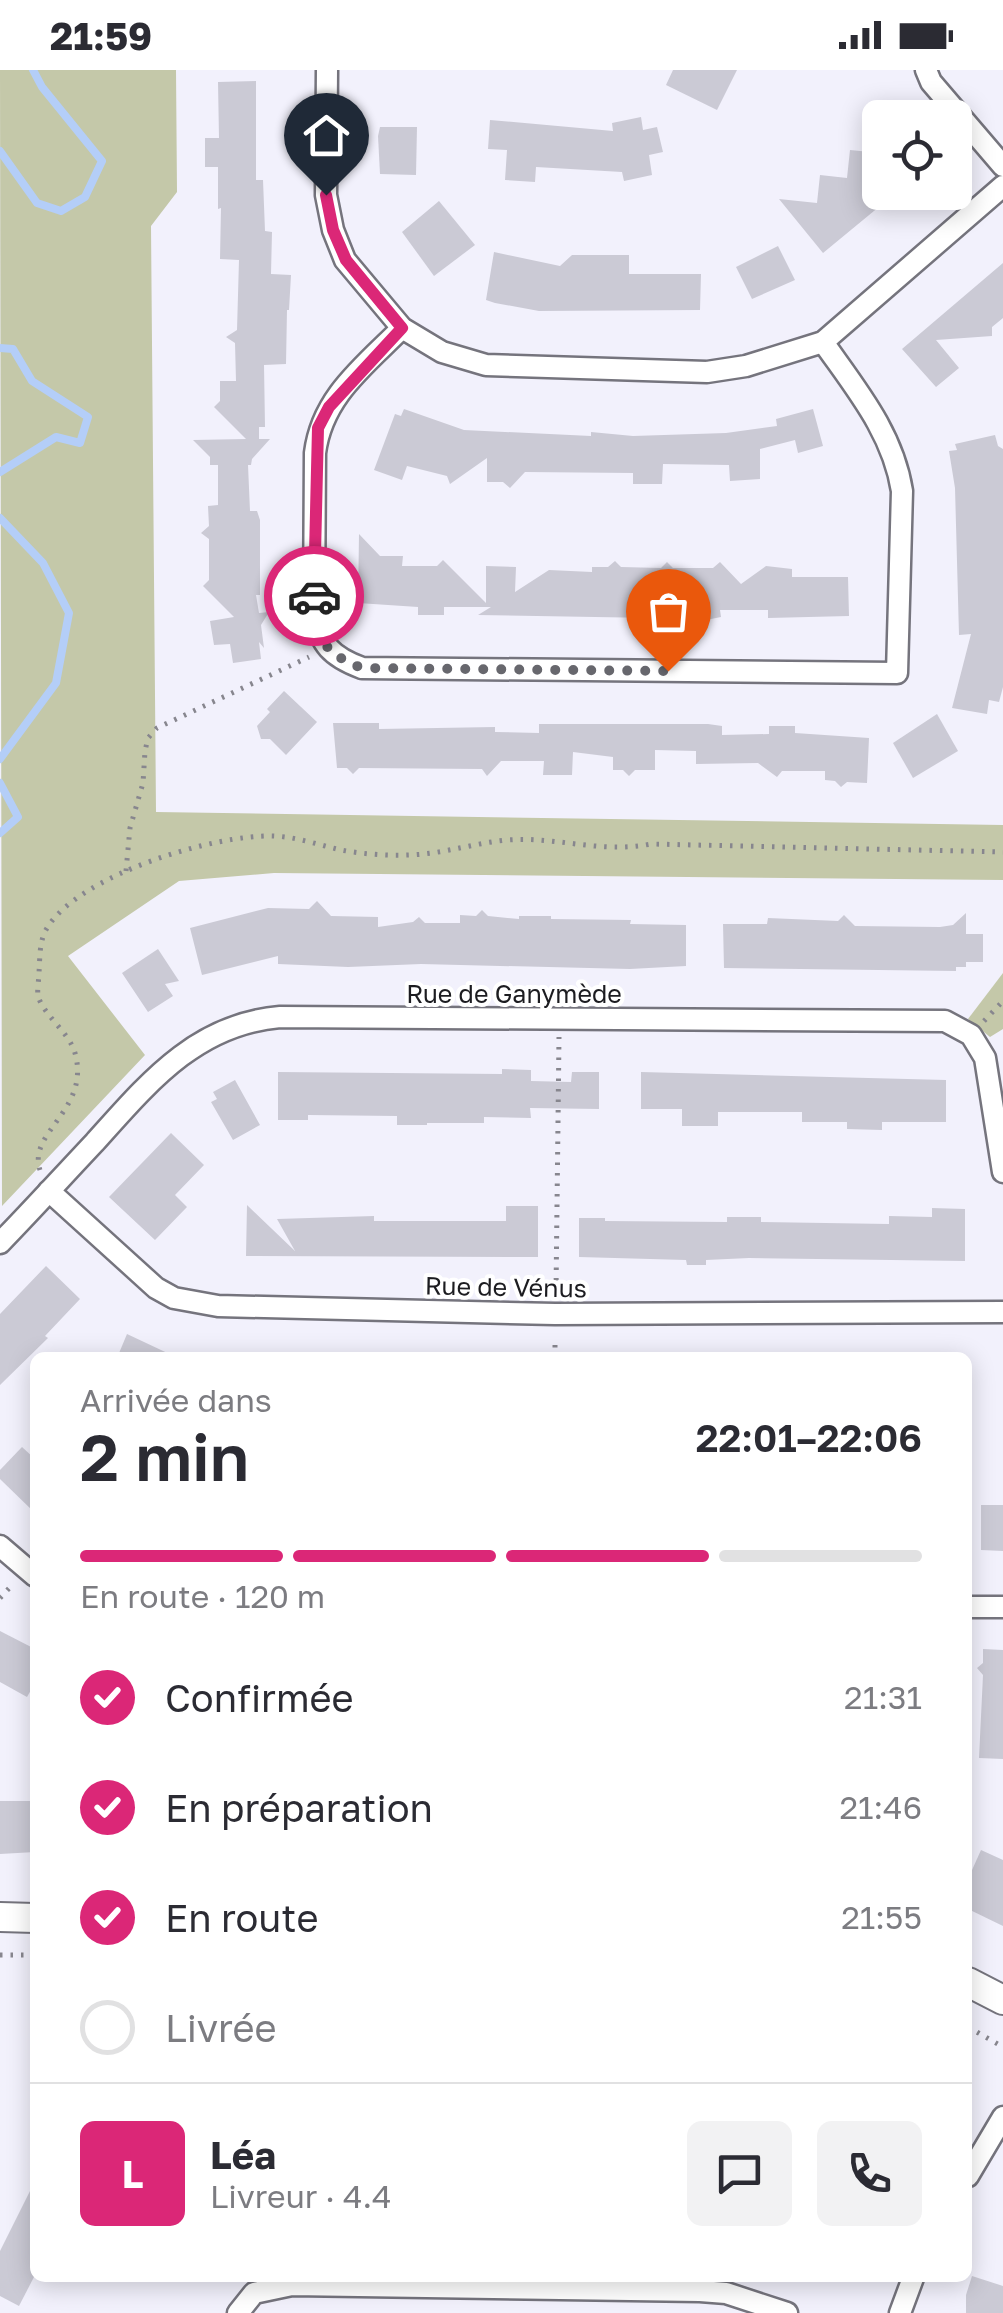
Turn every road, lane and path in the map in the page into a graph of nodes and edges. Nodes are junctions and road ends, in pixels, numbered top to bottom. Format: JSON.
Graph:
{"nodes":[{"id":1,"x":327,"y":70,"type":"edge"},
{"id":2,"x":926,"y":70,"type":"edge"},
{"id":3,"x":1003,"y":166,"type":"edge"},
{"id":4,"x":1003,"y":186,"type":"edge"},
{"id":5,"x":402,"y":328,"type":"junction"},
{"id":6,"x":823,"y":342,"type":"junction"},
{"id":7,"x":326,"y":649,"type":"junction"},
{"id":8,"x":1003,"y":852,"type":"edge"},
{"id":9,"x":126,"y":871,"type":"junction"},
{"id":10,"x":560,"y":1020,"type":"junction"},
{"id":11,"x":1003,"y":1172,"type":"edge"},
{"id":12,"x":49,"y":1191,"type":"junction"},
{"id":13,"x":0,"y":1243,"type":"edge"},
{"id":14,"x":1003,"y":1312,"type":"edge"},
{"id":15,"x":555,"y":1314,"type":"junction"},
{"id":16,"x":555,"y":1352,"type":"edge"},
{"id":17,"x":0,"y":1546,"type":"edge"},
{"id":18,"x":30,"y":1572,"type":"edge"},
{"id":19,"x":972,"y":1607,"type":"edge"},
{"id":20,"x":1003,"y":1607,"type":"edge"},
{"id":21,"x":0,"y":1917,"type":"edge"},
{"id":22,"x":30,"y":1918,"type":"edge"},
{"id":23,"x":0,"y":1955,"type":"edge"},
{"id":24,"x":30,"y":1955,"type":"edge"},
{"id":25,"x":972,"y":1984,"type":"edge"},
{"id":26,"x":1003,"y":2000,"type":"edge"},
{"id":27,"x":972,"y":2029,"type":"edge"},
{"id":28,"x":1003,"y":2046,"type":"edge"},
{"id":29,"x":1003,"y":2117,"type":"edge"},
{"id":30,"x":972,"y":2169,"type":"edge"},
{"id":31,"x":912,"y":2282,"type":"edge"},
{"id":32,"x":238,"y":2313,"type":"edge"},
{"id":33,"x":787,"y":2313,"type":"edge"},
{"id":34,"x":900,"y":2313,"type":"edge"}],
"edges":[{"from":1,"to":5,"type":"street"},
{"from":2,"to":3,"type":"street"},
{"from":4,"to":6,"type":"street"},
{"from":5,"to":6,"type":"street"},
{"from":5,"to":7,"type":"street"},
{"from":6,"to":7,"type":"street"},
{"from":7,"to":9,"type":"path"},
{"from":8,"to":9,"type":"path"},
{"from":9,"to":12,"type":"path"},
{"from":10,"to":11,"type":"street","name":"Rue de Ganymède"},
{"from":10,"to":12,"type":"street","name":"Rue de Ganymède"},
{"from":10,"to":15,"type":"path"},
{"from":12,"to":13,"type":"street","name":"Rue de Ganymède"},
{"from":12,"to":15,"type":"street","name":"Rue de Vénus"},
{"from":14,"to":15,"type":"street","name":"Rue de Vénus"},
{"from":15,"to":16,"type":"path"},
{"from":17,"to":18,"type":"street"},
{"from":19,"to":20,"type":"street"},
{"from":21,"to":22,"type":"street"},
{"from":23,"to":24,"type":"path"},
{"from":25,"to":26,"type":"street"},
{"from":27,"to":28,"type":"path"},
{"from":29,"to":30,"type":"street"},
{"from":31,"to":34,"type":"street"},
{"from":32,"to":33,"type":"street"}]}
